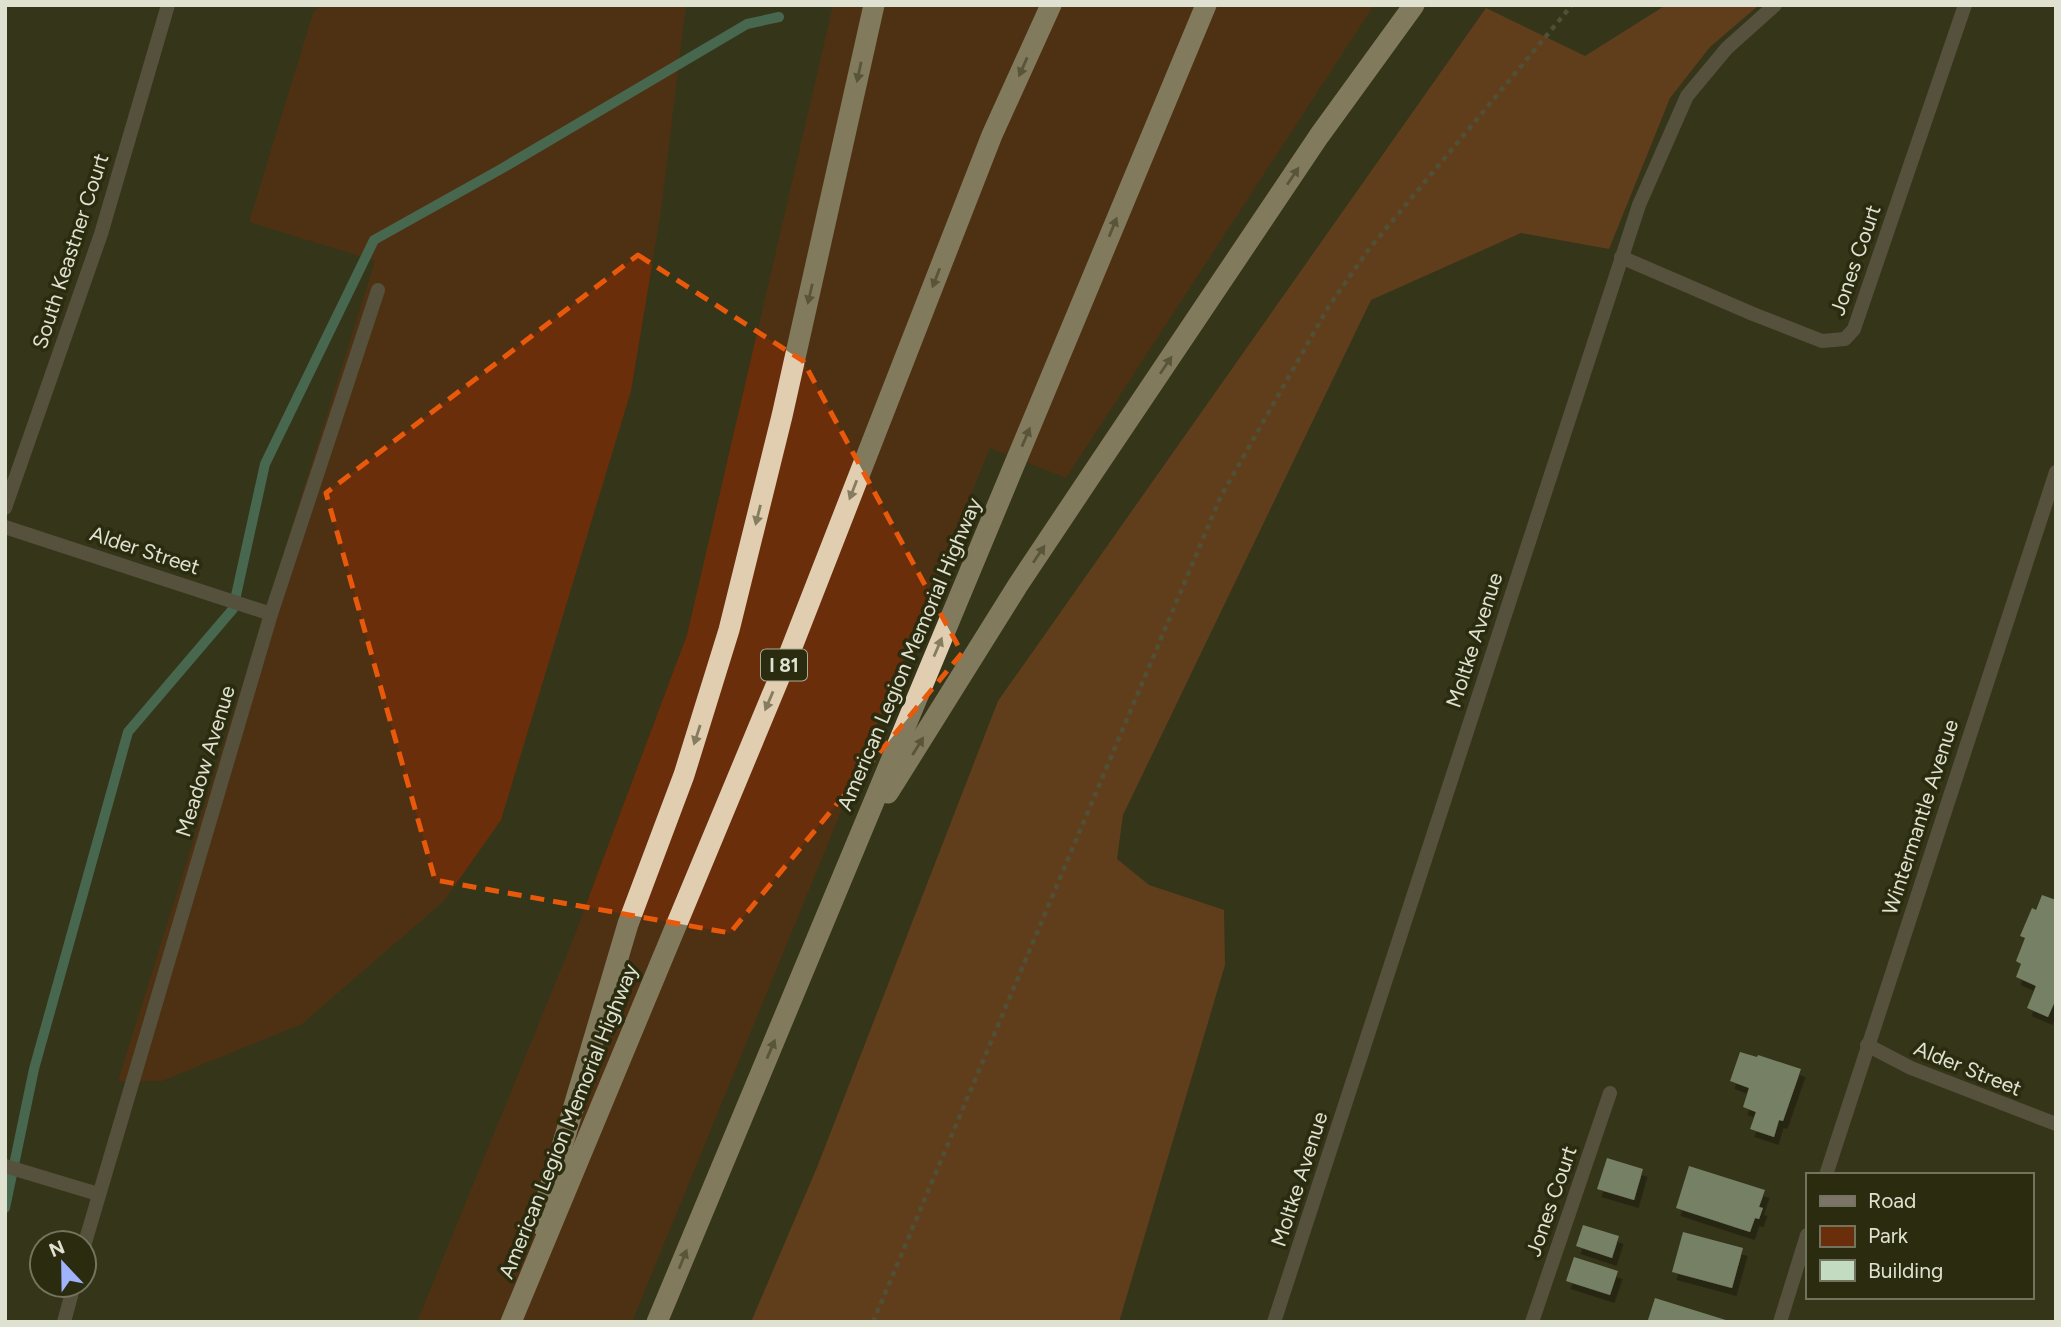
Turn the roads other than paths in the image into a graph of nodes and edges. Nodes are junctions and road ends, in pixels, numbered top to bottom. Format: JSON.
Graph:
{"nodes":[{"id":1,"x":168,"y":5,"type":"edge"},
{"id":2,"x":874,"y":5,"type":"edge"},
{"id":3,"x":1051,"y":5,"type":"edge"},
{"id":4,"x":1206,"y":5,"type":"edge"},
{"id":5,"x":1415,"y":5,"type":"edge"},
{"id":6,"x":1775,"y":5,"type":"edge"},
{"id":7,"x":1965,"y":5,"type":"edge"},
{"id":8,"x":1621,"y":257,"type":"junction"},
{"id":9,"x":378,"y":290,"type":"dead end"},
{"id":10,"x":2056,"y":472,"type":"edge"},
{"id":11,"x":5,"y":508,"type":"edge"},
{"id":12,"x":5,"y":527,"type":"edge"},
{"id":13,"x":271,"y":614,"type":"junction"},
{"id":14,"x":855,"y":845,"type":"junction"},
{"id":15,"x":1867,"y":1045,"type":"junction"},
{"id":16,"x":1610,"y":1093,"type":"dead end"},
{"id":17,"x":2056,"y":1124,"type":"edge"},
{"id":18,"x":5,"y":1166,"type":"edge"},
{"id":19,"x":1827,"y":1173,"type":"edge"},
{"id":20,"x":98,"y":1194,"type":"junction"},
{"id":21,"x":89,"y":1229,"type":"edge"},
{"id":22,"x":1806,"y":1238,"type":"edge"},
{"id":23,"x":70,"y":1299,"type":"edge"},
{"id":24,"x":64,"y":1322,"type":"edge"},
{"id":25,"x":511,"y":1322,"type":"edge"},
{"id":26,"x":657,"y":1322,"type":"edge"},
{"id":27,"x":1274,"y":1322,"type":"edge"},
{"id":28,"x":1532,"y":1322,"type":"edge"},
{"id":29,"x":1780,"y":1322,"type":"edge"}],
"edges":[{"from":1,"to":11,"type":"street","name":"South Keastner Court"},
{"from":2,"to":25,"type":"highway","one_way":true},
{"from":3,"to":25,"type":"highway","name":"American Legion Memorial Highway","number":"I 81","one_way":true},
{"from":14,"to":4,"type":"highway","name":"American Legion Memorial Highway","one_way":true},
{"from":14,"to":5,"type":"highway","one_way":true},
{"from":6,"to":8,"type":"street","name":"Moltke Avenue"},
{"from":7,"to":8,"type":"street","name":"Jones Court"},
{"from":8,"to":27,"type":"street","name":"Moltke Avenue"},
{"from":9,"to":13,"type":"street","name":"Meadow Avenue"},
{"from":10,"to":15,"type":"street","name":"Wintermantle Avenue"},
{"from":12,"to":13,"type":"street","name":"Alder Street"},
{"from":13,"to":20,"type":"street","name":"Meadow Avenue"},
{"from":26,"to":14,"type":"highway","name":"American Legion Memorial Highway","one_way":true},
{"from":15,"to":17,"type":"street","name":"Alder Street"},
{"from":15,"to":19,"type":"street","name":"Wintermantle Avenue"},
{"from":16,"to":28,"type":"street","name":"Jones Court"},
{"from":18,"to":20,"type":"street"},
{"from":20,"to":21,"type":"street","name":"Meadow Avenue"},
{"from":22,"to":29,"type":"street"},
{"from":23,"to":24,"type":"street"}]}
